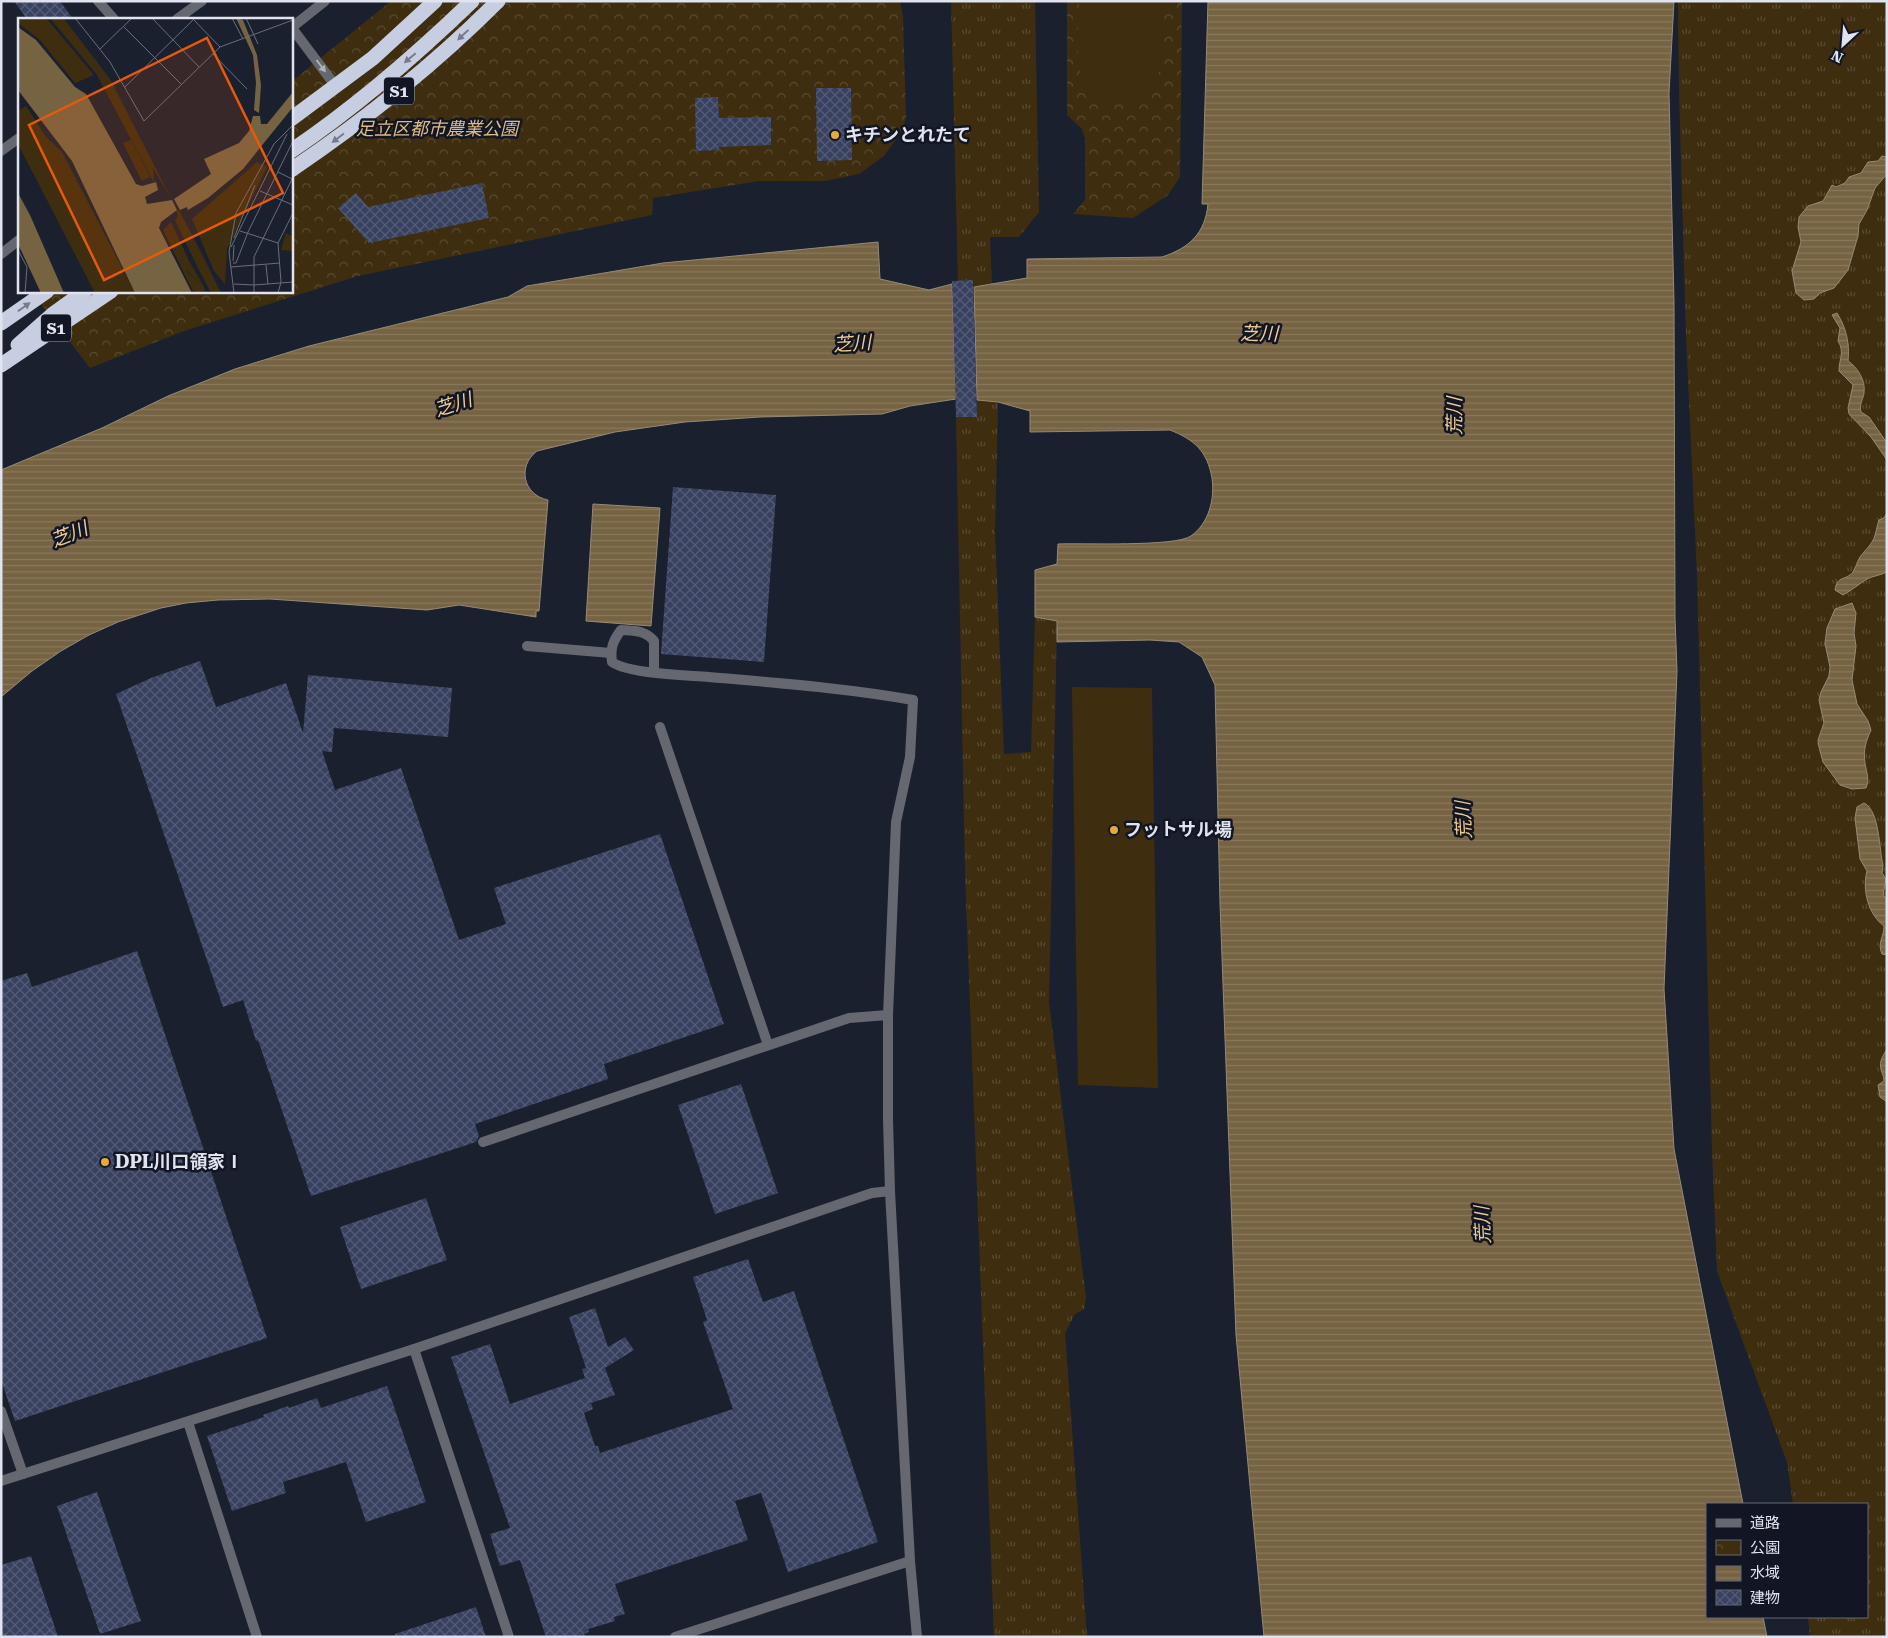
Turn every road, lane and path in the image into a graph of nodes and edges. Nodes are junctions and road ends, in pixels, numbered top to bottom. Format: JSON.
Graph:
{"nodes":[{"id":1,"x":98,"y":1,"type":"edge"},
{"id":2,"x":202,"y":1,"type":"edge"},
{"id":3,"x":325,"y":1,"type":"edge"},
{"id":4,"x":435,"y":1,"type":"edge"},
{"id":5,"x":472,"y":1,"type":"edge"},
{"id":6,"x":498,"y":1,"type":"edge"},
{"id":7,"x":113,"y":18,"type":"edge"},
{"id":8,"x":178,"y":18,"type":"edge"},
{"id":9,"x":292,"y":27,"type":"edge"},
{"id":10,"x":292,"y":29,"type":"edge"},
{"id":11,"x":292,"y":114,"type":"edge"},
{"id":12,"x":18,"y":139,"type":"edge"},
{"id":13,"x":292,"y":150,"type":"edge"},
{"id":14,"x":1,"y":151,"type":"edge"},
{"id":15,"x":292,"y":169,"type":"edge"},
{"id":16,"x":18,"y":241,"type":"edge"},
{"id":17,"x":1,"y":254,"type":"edge"},
{"id":18,"x":45,"y":292,"type":"edge"},
{"id":19,"x":84,"y":292,"type":"edge"},
{"id":20,"x":110,"y":292,"type":"edge"},
{"id":21,"x":1,"y":323,"type":"edge"},
{"id":22,"x":1,"y":359,"type":"edge"},
{"id":23,"x":1,"y":365,"type":"edge"},
{"id":24,"x":527,"y":646,"type":"dead end"},
{"id":25,"x":611,"y":653,"type":"junction"},
{"id":26,"x":654,"y":672,"type":"junction"},
{"id":27,"x":660,"y":727,"type":"dead end"},
{"id":28,"x":888,"y":1015,"type":"junction"},
{"id":29,"x":768,"y":1045,"type":"junction"},
{"id":30,"x":483,"y":1142,"type":"dead end"},
{"id":31,"x":890,"y":1191,"type":"junction"},
{"id":32,"x":414,"y":1349,"type":"junction"},
{"id":33,"x":1,"y":1411,"type":"edge"},
{"id":34,"x":188,"y":1422,"type":"junction"},
{"id":35,"x":23,"y":1474,"type":"junction"},
{"id":36,"x":1,"y":1481,"type":"edge"},
{"id":37,"x":910,"y":1560,"type":"junction"},
{"id":38,"x":257,"y":1637,"type":"edge"},
{"id":39,"x":509,"y":1637,"type":"edge"},
{"id":40,"x":675,"y":1637,"type":"edge"},
{"id":41,"x":917,"y":1637,"type":"edge"}],
"edges":[{"from":1,"to":7,"type":"street"},
{"from":2,"to":8,"type":"street"},
{"from":3,"to":9,"type":"street"},
{"from":4,"to":11,"type":"highway","number":"S1"},
{"from":5,"to":13,"type":"highway","one_way":true},
{"from":6,"to":15,"type":"highway","number":"S1","one_way":true},
{"from":10,"to":11,"type":"street","one_way":true},
{"from":12,"to":14,"type":"street"},
{"from":16,"to":17,"type":"street"},
{"from":21,"to":18,"type":"highway","number":"S1","one_way":true},
{"from":19,"to":22,"type":"highway"},
{"from":20,"to":23,"type":"highway","number":"S1"},
{"from":24,"to":25,"type":"street"},
{"from":25,"to":26,"type":"street"},
{"from":25,"to":26,"type":"street"},
{"from":26,"to":28,"type":"street"},
{"from":27,"to":29,"type":"street"},
{"from":28,"to":29,"type":"street"},
{"from":28,"to":31,"type":"street"},
{"from":29,"to":30,"type":"street"},
{"from":31,"to":32,"type":"street"},
{"from":31,"to":37,"type":"street"},
{"from":32,"to":34,"type":"street"},
{"from":32,"to":39,"type":"street"},
{"from":33,"to":35,"type":"street"},
{"from":34,"to":35,"type":"street"},
{"from":34,"to":38,"type":"street"},
{"from":35,"to":36,"type":"street"},
{"from":37,"to":40,"type":"street"},
{"from":37,"to":41,"type":"street"}]}
